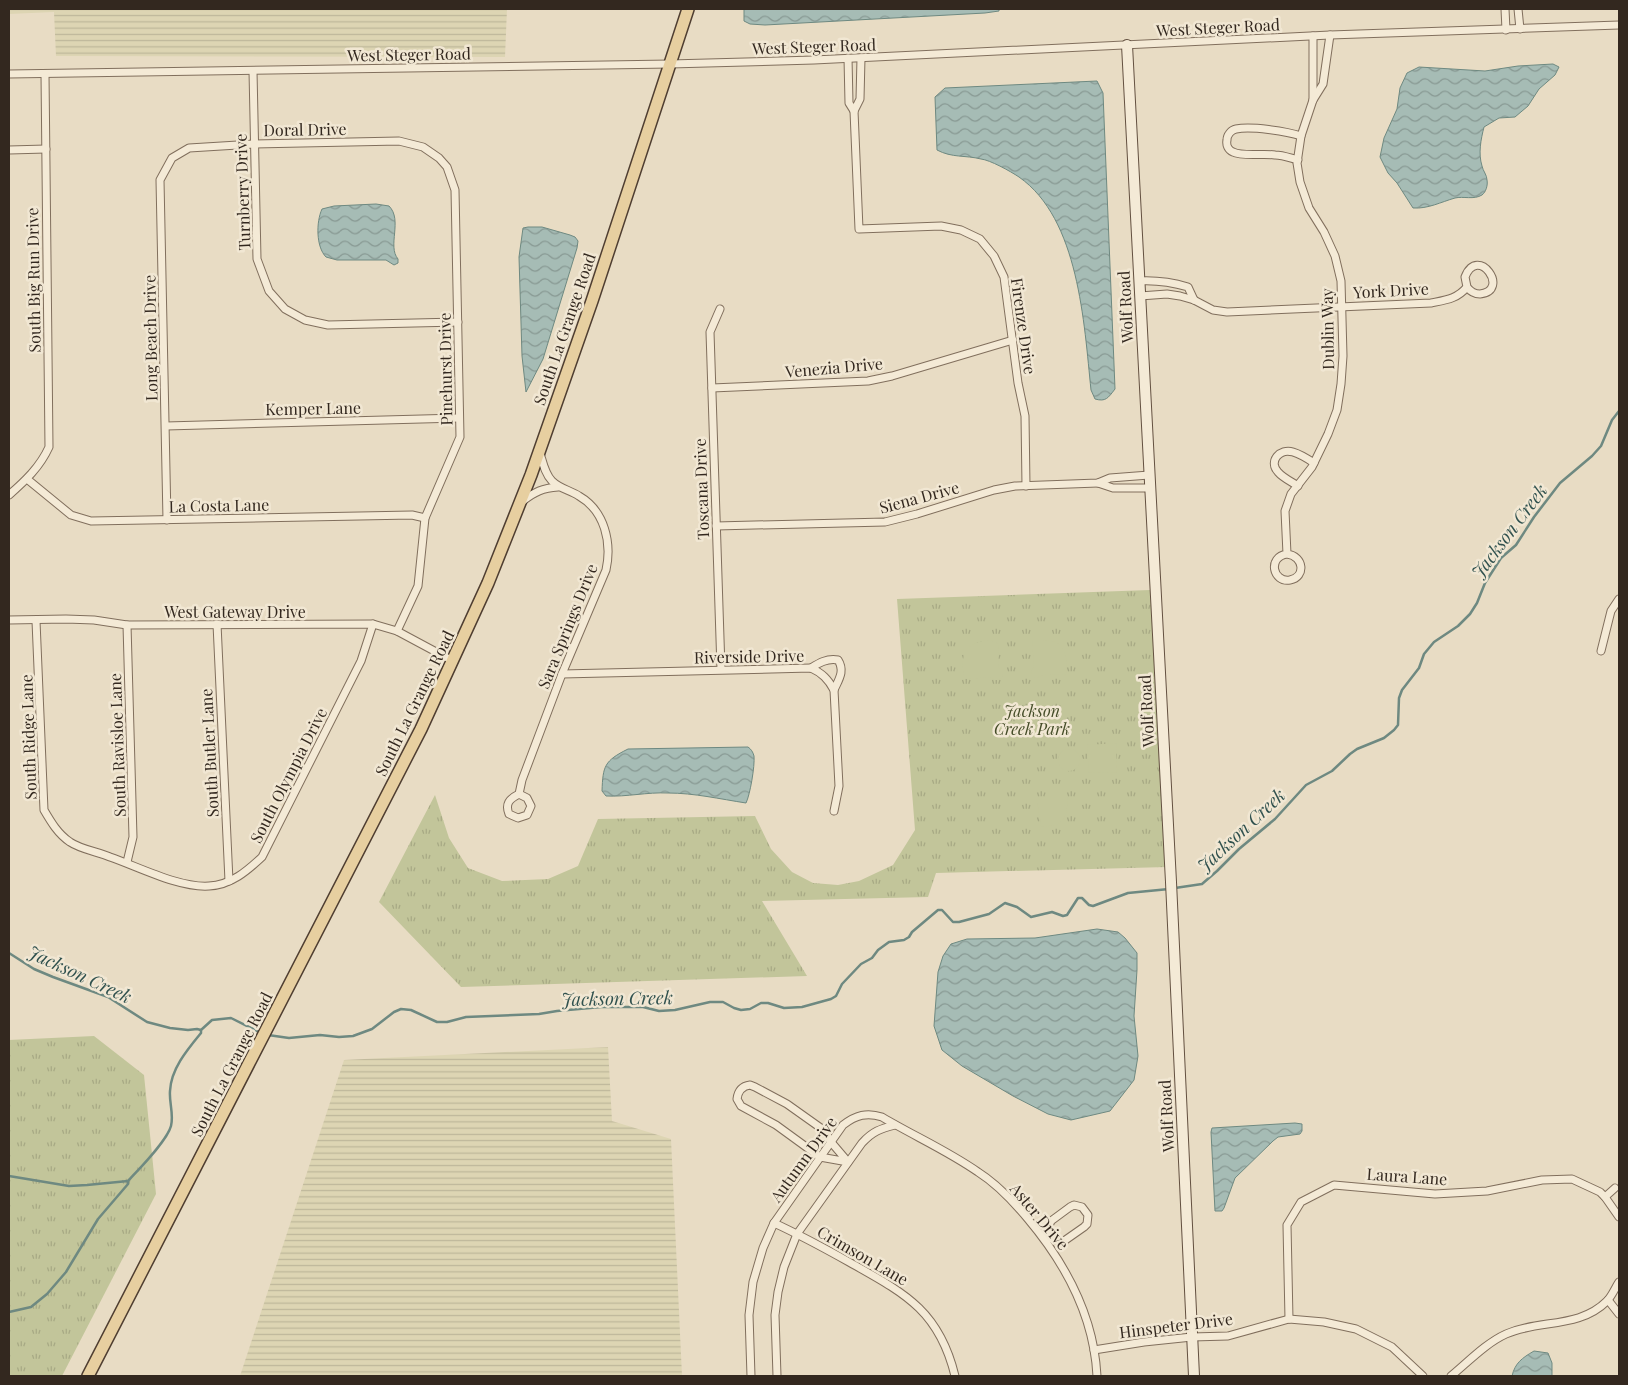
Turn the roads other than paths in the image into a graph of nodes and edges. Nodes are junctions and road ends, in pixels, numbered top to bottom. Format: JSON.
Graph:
{"nodes":[{"id":1,"x":688,"y":9,"type":"edge"},
{"id":2,"x":1505,"y":9,"type":"edge"},
{"id":3,"x":1518,"y":9,"type":"edge"},
{"id":4,"x":1619,"y":25,"type":"edge"},
{"id":5,"x":1520,"y":29,"type":"junction"},
{"id":6,"x":1506,"y":30,"type":"junction"},
{"id":7,"x":1330,"y":35,"type":"junction"},
{"id":8,"x":1313,"y":36,"type":"junction"},
{"id":9,"x":1127,"y":45,"type":"junction"},
{"id":10,"x":848,"y":58,"type":"junction"},
{"id":11,"x":861,"y":58,"type":"junction"},
{"id":12,"x":670,"y":64,"type":"junction"},
{"id":13,"x":253,"y":70,"type":"junction"},
{"id":14,"x":9,"y":74,"type":"edge"},
{"id":15,"x":45,"y":74,"type":"junction"},
{"id":16,"x":1313,"y":100,"type":"junction"},
{"id":17,"x":854,"y":110,"type":"junction"},
{"id":18,"x":1301,"y":136,"type":"junction"},
{"id":19,"x":254,"y":144,"type":"junction"},
{"id":20,"x":46,"y":149,"type":"junction"},
{"id":21,"x":9,"y":150,"type":"edge"},
{"id":22,"x":172,"y":158,"type":"joint"},
{"id":23,"x":439,"y":158,"type":"joint"},
{"id":24,"x":1298,"y":160,"type":"junction"},
{"id":25,"x":1139,"y":281,"type":"junction"},
{"id":26,"x":1467,"y":287,"type":"junction"},
{"id":27,"x":1140,"y":296,"type":"junction"},
{"id":28,"x":1194,"y":300,"type":"junction"},
{"id":29,"x":1342,"y":307,"type":"junction"},
{"id":30,"x":720,"y":309,"type":"dead end"},
{"id":31,"x":458,"y":322,"type":"junction"},
{"id":32,"x":1012,"y":340,"type":"junction"},
{"id":33,"x":712,"y":388,"type":"junction"},
{"id":34,"x":459,"y":418,"type":"junction"},
{"id":35,"x":166,"y":426,"type":"junction"},
{"id":36,"x":539,"y":450,"type":"junction"},
{"id":37,"x":1314,"y":463,"type":"junction"},
{"id":38,"x":1149,"y":476,"type":"junction"},
{"id":39,"x":27,"y":479,"type":"junction"},
{"id":40,"x":1098,"y":482,"type":"junction"},
{"id":41,"x":1026,"y":486,"type":"junction"},
{"id":42,"x":1298,"y":486,"type":"junction"},
{"id":43,"x":558,"y":487,"type":"junction"},
{"id":44,"x":1150,"y":488,"type":"junction"},
{"id":45,"x":9,"y":495,"type":"edge"},
{"id":46,"x":519,"y":504,"type":"junction"},
{"id":47,"x":425,"y":518,"type":"junction"},
{"id":48,"x":167,"y":520,"type":"junction"},
{"id":49,"x":716,"y":526,"type":"junction"},
{"id":50,"x":1287,"y":554,"type":"dead end"},
{"id":51,"x":1619,"y":599,"type":"edge"},
{"id":52,"x":9,"y":620,"type":"edge"},
{"id":53,"x":36,"y":620,"type":"junction"},
{"id":54,"x":217,"y":624,"type":"junction"},
{"id":55,"x":373,"y":624,"type":"junction"},
{"id":56,"x":127,"y":625,"type":"junction"},
{"id":57,"x":396,"y":631,"type":"junction"},
{"id":58,"x":1601,"y":651,"type":"dead end"},
{"id":59,"x":453,"y":661,"type":"junction"},
{"id":60,"x":810,"y":668,"type":"junction"},
{"id":61,"x":721,"y":669,"type":"junction"},
{"id":62,"x":562,"y":674,"type":"junction"},
{"id":63,"x":834,"y":690,"type":"junction"},
{"id":64,"x":518,"y":794,"type":"dead end"},
{"id":65,"x":834,"y":811,"type":"dead end"},
{"id":66,"x":127,"y":862,"type":"junction"},
{"id":67,"x":229,"y":881,"type":"junction"},
{"id":68,"x":896,"y":1125,"type":"junction"},
{"id":69,"x":831,"y":1142,"type":"junction"},
{"id":70,"x":820,"y":1157,"type":"junction"},
{"id":71,"x":848,"y":1162,"type":"junction"},
{"id":72,"x":1615,"y":1188,"type":"dead end"},
{"id":73,"x":1605,"y":1197,"type":"junction"},
{"id":74,"x":1619,"y":1217,"type":"edge"},
{"id":75,"x":774,"y":1223,"type":"junction"},
{"id":76,"x":798,"y":1234,"type":"junction"},
{"id":77,"x":1044,"y":1238,"type":"junction"},
{"id":78,"x":1619,"y":1282,"type":"edge"},
{"id":79,"x":1608,"y":1300,"type":"junction"},
{"id":80,"x":1619,"y":1314,"type":"edge"},
{"id":81,"x":1289,"y":1319,"type":"junction"},
{"id":82,"x":1192,"y":1337,"type":"junction"},
{"id":83,"x":1094,"y":1350,"type":"junction"},
{"id":84,"x":88,"y":1376,"type":"edge"},
{"id":85,"x":751,"y":1376,"type":"edge"},
{"id":86,"x":777,"y":1376,"type":"edge"},
{"id":87,"x":955,"y":1376,"type":"edge"},
{"id":88,"x":1097,"y":1376,"type":"edge"},
{"id":89,"x":1194,"y":1376,"type":"edge"},
{"id":90,"x":1423,"y":1376,"type":"edge"},
{"id":91,"x":1451,"y":1376,"type":"edge"}],
"edges":[{"from":1,"to":12,"type":"main road","name":"South La Grange Road"},
{"from":2,"to":6,"type":"street"},
{"from":3,"to":5,"type":"street"},
{"from":4,"to":5,"type":"street","name":"West Steger Road"},
{"from":5,"to":6,"type":"street","name":"West Steger Road"},
{"from":6,"to":7,"type":"street","name":"West Steger Road"},
{"from":7,"to":8,"type":"street","name":"West Steger Road"},
{"from":7,"to":16,"type":"street","name":"Dublin Way"},
{"from":8,"to":9,"type":"street","name":"West Steger Road"},
{"from":8,"to":16,"type":"street","name":"Dublin Way"},
{"from":9,"to":11,"type":"street","name":"West Steger Road"},
{"from":9,"to":25,"type":"main road","name":"Wolf Road"},
{"from":10,"to":11,"type":"street","name":"West Steger Road"},
{"from":10,"to":12,"type":"street","name":"West Steger Road"},
{"from":10,"to":17,"type":"street","name":"Firenze Drive"},
{"from":11,"to":17,"type":"street","name":"Firenze Drive"},
{"from":12,"to":13,"type":"street","name":"West Steger Road"},
{"from":12,"to":36,"type":"main road","name":"South La Grange Road"},
{"from":13,"to":15,"type":"street","name":"West Steger Road"},
{"from":13,"to":19,"type":"street","name":"Turnberry Drive"},
{"from":14,"to":15,"type":"street","name":"West Steger Road"},
{"from":15,"to":20,"type":"street","name":"South Big Run Drive"},
{"from":16,"to":18,"type":"street","name":"Dublin Way"},
{"from":17,"to":32,"type":"street","name":"Firenze Drive"},
{"from":18,"to":24,"type":"street","name":"Dublin Way"},
{"from":18,"to":24,"type":"street"},
{"from":19,"to":22,"type":"street","name":"Doral Drive"},
{"from":19,"to":23,"type":"street","name":"Doral Drive"},
{"from":19,"to":31,"type":"street","name":"Turnberry Drive"},
{"from":20,"to":21,"type":"street"},
{"from":20,"to":39,"type":"street","name":"South Big Run Drive"},
{"from":22,"to":35,"type":"street","name":"Long Beach Drive"},
{"from":23,"to":31,"type":"street","name":"Pinehurst Drive"},
{"from":24,"to":29,"type":"street","name":"Dublin Way"},
{"from":25,"to":27,"type":"main road","name":"Wolf Road"},
{"from":25,"to":28,"type":"street","name":"York Drive"},
{"from":26,"to":26,"type":"street"},
{"from":26,"to":29,"type":"street","name":"York Drive"},
{"from":27,"to":28,"type":"street","name":"York Drive"},
{"from":27,"to":38,"type":"main road","name":"Wolf Road"},
{"from":28,"to":29,"type":"street","name":"York Drive"},
{"from":29,"to":37,"type":"street","name":"Dublin Way"},
{"from":30,"to":33,"type":"street","name":"Toscana Drive"},
{"from":31,"to":34,"type":"street","name":"Pinehurst Drive"},
{"from":32,"to":33,"type":"street","name":"Venezia Drive"},
{"from":32,"to":41,"type":"street","name":"Firenze Drive"},
{"from":33,"to":49,"type":"street","name":"Toscana Drive"},
{"from":34,"to":35,"type":"street","name":"Kemper Lane"},
{"from":34,"to":47,"type":"street","name":"Pinehurst Drive"},
{"from":35,"to":48,"type":"street","name":"Long Beach Drive"},
{"from":36,"to":43,"type":"street"},
{"from":36,"to":46,"type":"main road","name":"South La Grange Road"},
{"from":37,"to":42,"type":"street","name":"Dublin Way"},
{"from":37,"to":42,"type":"street"},
{"from":38,"to":40,"type":"street","name":"Siena Drive"},
{"from":38,"to":44,"type":"main road","name":"Wolf Road"},
{"from":39,"to":45,"type":"street","name":"South Big Run Drive"},
{"from":39,"to":48,"type":"street","name":"La Costa Lane"},
{"from":40,"to":41,"type":"street","name":"Siena Drive"},
{"from":40,"to":44,"type":"street","name":"Siena Drive"},
{"from":41,"to":49,"type":"street","name":"Siena Drive"},
{"from":42,"to":50,"type":"street","name":"Dublin Way"},
{"from":43,"to":46,"type":"street"},
{"from":43,"to":62,"type":"street","name":"Sara Springs Drive"},
{"from":44,"to":82,"type":"main road","name":"Wolf Road"},
{"from":46,"to":59,"type":"main road","name":"South La Grange Road"},
{"from":47,"to":48,"type":"street","name":"La Costa Lane"},
{"from":47,"to":57,"type":"street","name":"Pinehurst Drive"},
{"from":49,"to":61,"type":"street","name":"Toscana Drive"},
{"from":51,"to":58,"type":"street"},
{"from":52,"to":53,"type":"street","name":"West Gateway Drive"},
{"from":53,"to":56,"type":"street","name":"West Gateway Drive"},
{"from":53,"to":66,"type":"street","name":"South Ridge Lane"},
{"from":54,"to":55,"type":"street","name":"West Gateway Drive"},
{"from":54,"to":56,"type":"street","name":"West Gateway Drive"},
{"from":54,"to":67,"type":"street","name":"South Butler Lane"},
{"from":55,"to":57,"type":"street","name":"West Gateway Drive"},
{"from":55,"to":67,"type":"street","name":"South Olympia Drive"},
{"from":56,"to":66,"type":"street","name":"South Ravisloe Lane"},
{"from":57,"to":59,"type":"street","name":"West Gateway Drive"},
{"from":59,"to":84,"type":"main road","name":"South La Grange Road"},
{"from":60,"to":61,"type":"street","name":"Riverside Drive"},
{"from":60,"to":63,"type":"street","name":"Riverside Drive"},
{"from":60,"to":63,"type":"street"},
{"from":61,"to":62,"type":"street","name":"Riverside Drive"},
{"from":62,"to":64,"type":"street","name":"Sara Springs Drive"},
{"from":63,"to":65,"type":"street"},
{"from":66,"to":67,"type":"street","name":"South Olympia Drive"},
{"from":68,"to":69,"type":"street","name":"Autumn Drive"},
{"from":68,"to":71,"type":"street"},
{"from":68,"to":77,"type":"street","name":"Aster Drive"},
{"from":69,"to":70,"type":"street","name":"Autumn Drive"},
{"from":69,"to":70,"type":"street"},
{"from":69,"to":71,"type":"street"},
{"from":70,"to":71,"type":"street"},
{"from":70,"to":75,"type":"street","name":"Autumn Drive"},
{"from":71,"to":76,"type":"street"},
{"from":72,"to":73,"type":"street"},
{"from":73,"to":74,"type":"street","name":"Laura Lane"},
{"from":73,"to":81,"type":"street","name":"Laura Lane"},
{"from":75,"to":76,"type":"street","name":"Crimson Lane"},
{"from":75,"to":85,"type":"street","name":"Autumn Drive"},
{"from":76,"to":86,"type":"street"},
{"from":76,"to":87,"type":"street","name":"Crimson Lane"},
{"from":77,"to":77,"type":"street"},
{"from":77,"to":83,"type":"street","name":"Aster Drive"},
{"from":78,"to":79,"type":"street"},
{"from":79,"to":80,"type":"street"},
{"from":79,"to":91,"type":"street"},
{"from":81,"to":82,"type":"street","name":"Hinspeter Drive"},
{"from":81,"to":90,"type":"street","name":"Hinspeter Drive"},
{"from":82,"to":83,"type":"street","name":"Hinspeter Drive"},
{"from":82,"to":89,"type":"main road","name":"Wolf Road"},
{"from":83,"to":88,"type":"street","name":"Aster Drive"}]}
